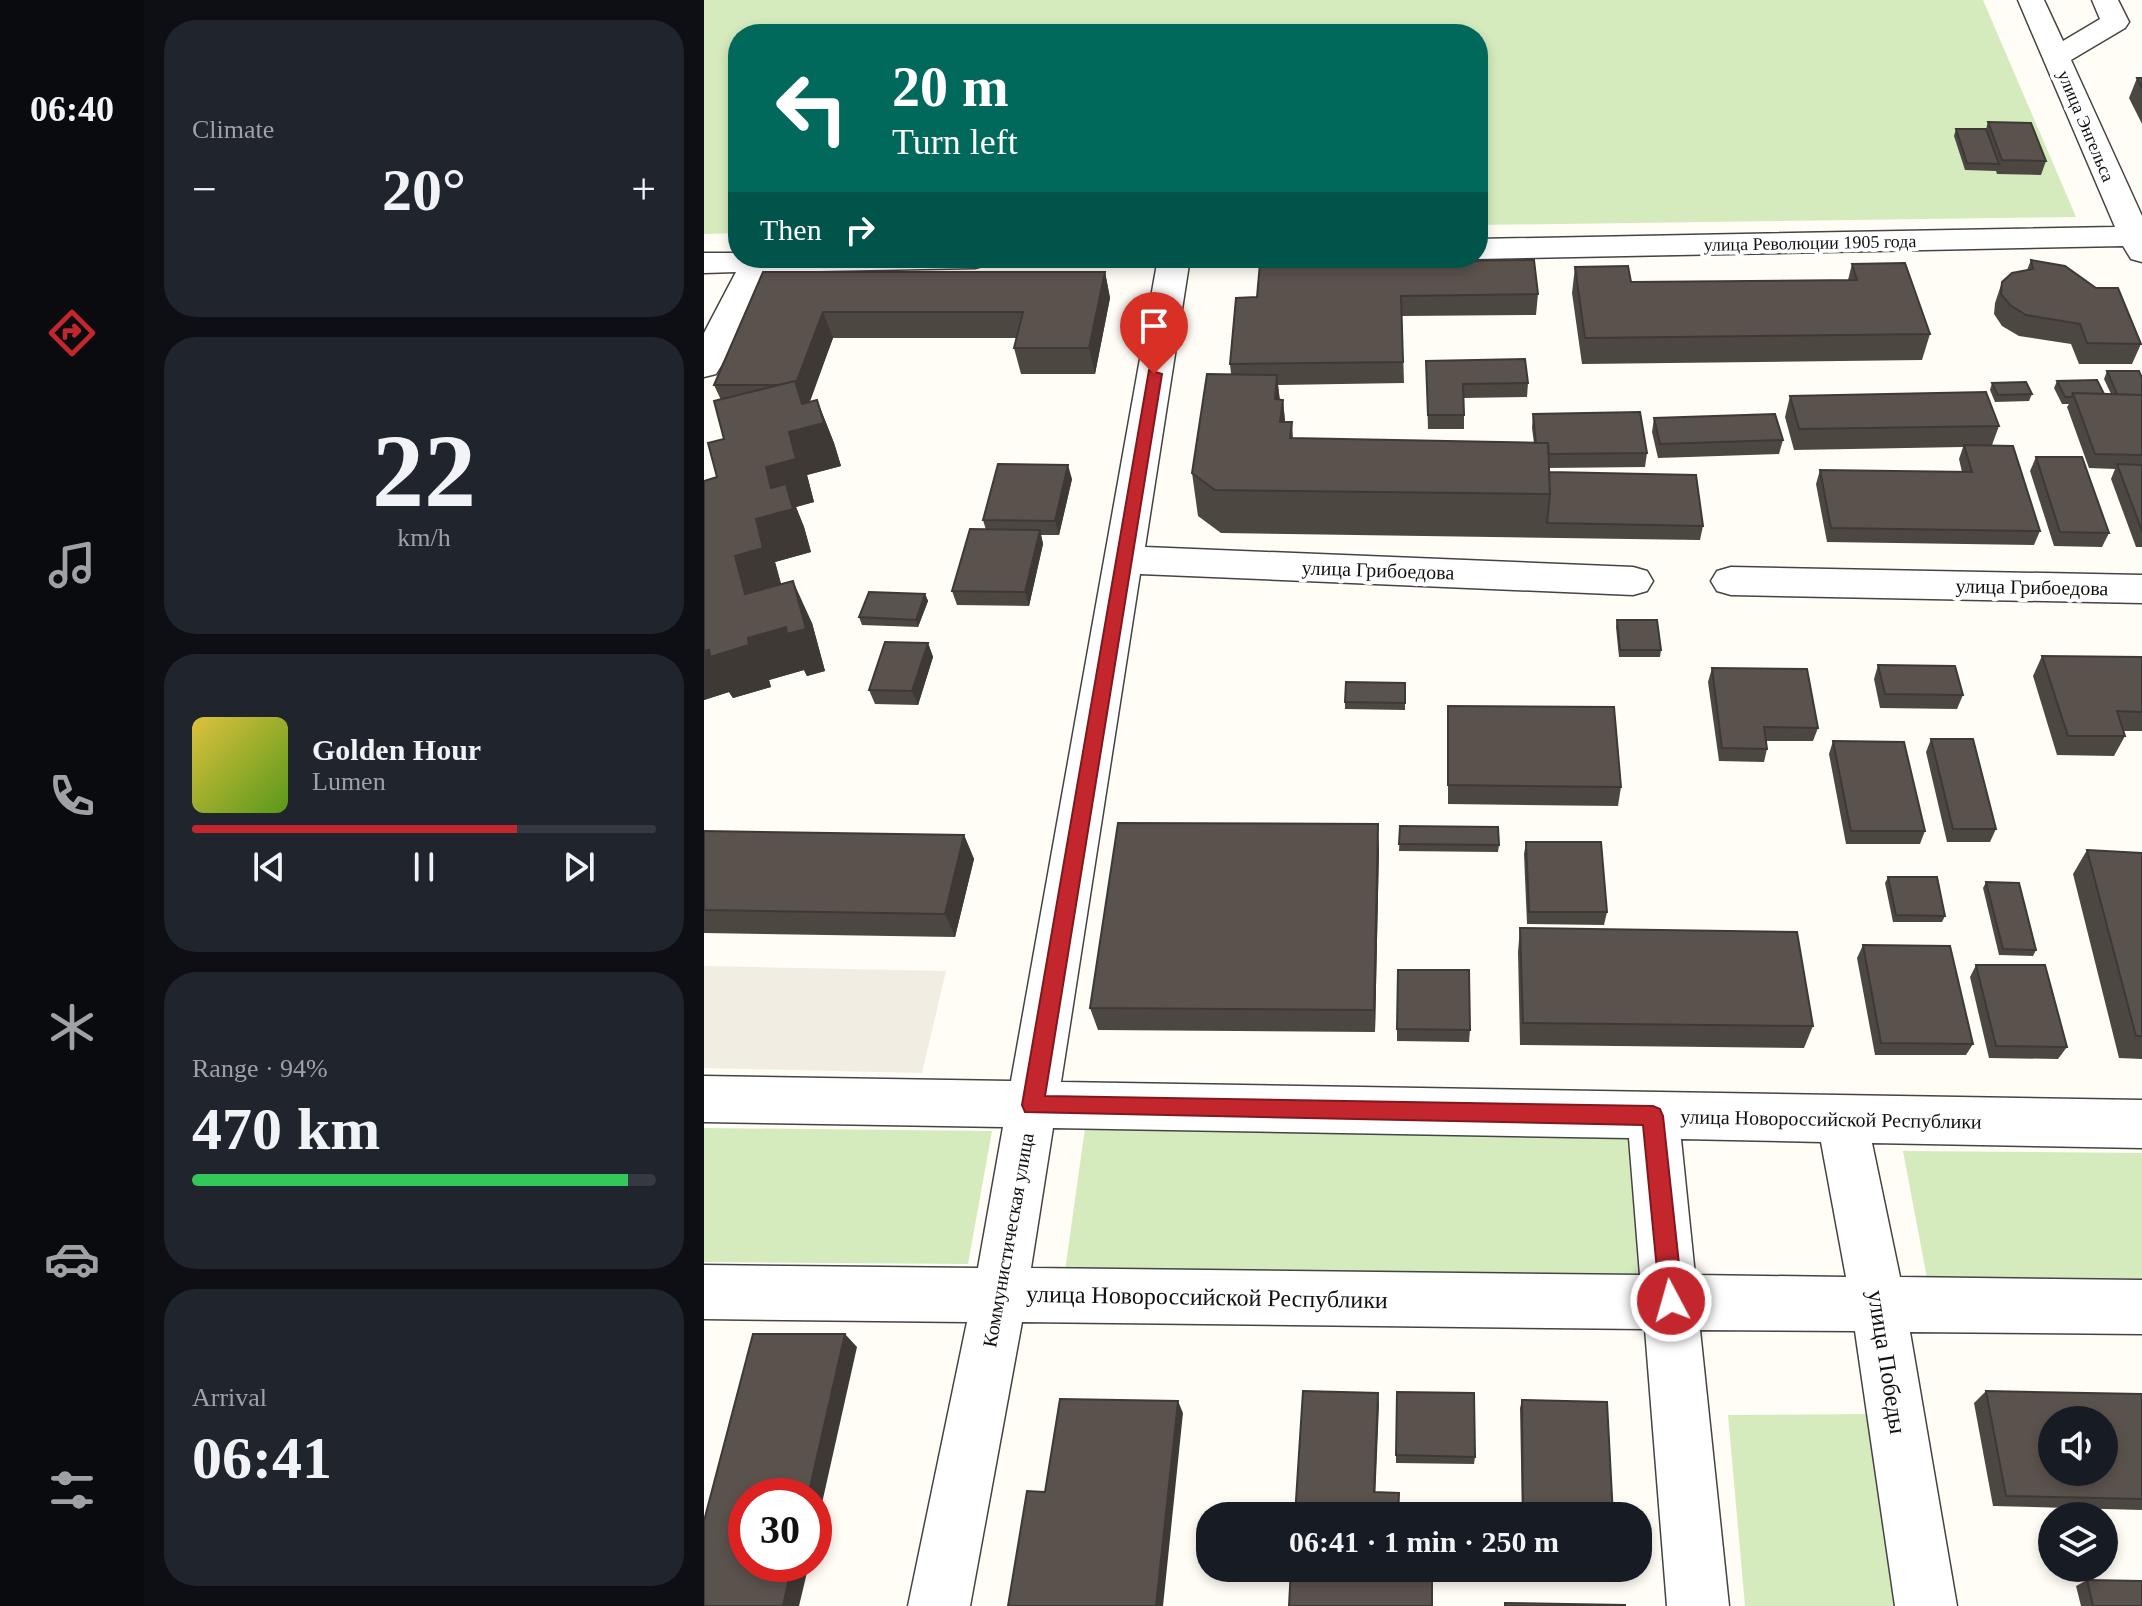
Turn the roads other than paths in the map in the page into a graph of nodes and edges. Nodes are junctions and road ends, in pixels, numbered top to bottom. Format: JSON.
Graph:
{"nodes":[{"id":1,"x":2031,"y":0,"type":"edge"},
{"id":2,"x":2105,"y":0,"type":"edge"},
{"id":3,"x":2056,"y":57,"type":"junction"},
{"id":4,"x":2140,"y":242,"type":"edge"},
{"id":5,"x":1488,"y":249,"type":"edge"},
{"id":6,"x":704,"y":263,"type":"edge"},
{"id":7,"x":728,"y":263,"type":"edge"},
{"id":8,"x":755,"y":268,"type":"edge"},
{"id":9,"x":1172,"y":268,"type":"edge"},
{"id":10,"x":704,"y":366,"type":"edge"},
{"id":11,"x":1123,"y":560,"type":"junction"},
{"id":12,"x":1633,"y":581,"type":"dead end"},
{"id":13,"x":1731,"y":581,"type":"dead end"},
{"id":14,"x":2142,"y":589,"type":"edge"},
{"id":15,"x":704,"y":1099,"type":"edge"},
{"id":16,"x":1033,"y":1105,"type":"junction"},
{"id":17,"x":1653,"y":1116,"type":"junction"},
{"id":18,"x":1842,"y":1119,"type":"junction"},
{"id":19,"x":2142,"y":1124,"type":"edge"},
{"id":20,"x":704,"y":1292,"type":"edge"},
{"id":21,"x":1000,"y":1295,"type":"junction"},
{"id":22,"x":1671,"y":1301,"type":"junction"},
{"id":23,"x":1878,"y":1303,"type":"junction"},
{"id":24,"x":2142,"y":1307,"type":"edge"},
{"id":25,"x":939,"y":1606,"type":"edge"},
{"id":26,"x":1698,"y":1606,"type":"edge"},
{"id":27,"x":1926,"y":1606,"type":"edge"}],
"edges":[{"from":1,"to":3,"type":"street","name":"улица Энгельса"},
{"from":2,"to":3,"type":"street"},
{"from":3,"to":4,"type":"street","name":"улица Энгельса"},
{"from":4,"to":5,"type":"street","name":"улица Революции 1905 года"},
{"from":6,"to":7,"type":"street"},
{"from":8,"to":10,"type":"street"},
{"from":9,"to":11,"type":"street","name":"Коммунистическая улица"},
{"from":11,"to":12,"type":"street","name":"улица Грибоедова"},
{"from":11,"to":16,"type":"street","name":"Коммунистическая улица"},
{"from":13,"to":14,"type":"street","name":"улица Грибоедова"},
{"from":15,"to":16,"type":"street","name":"улица Новороссийской Республики"},
{"from":16,"to":17,"type":"street","name":"улица Новороссийской Республики"},
{"from":16,"to":21,"type":"street","name":"Коммунистическая улица"},
{"from":17,"to":18,"type":"street","name":"улица Новороссийской Республики"},
{"from":17,"to":22,"type":"street"},
{"from":18,"to":19,"type":"street","name":"улица Новороссийской Республики"},
{"from":18,"to":23,"type":"street","name":"улица Победы"},
{"from":20,"to":21,"type":"street","name":"улица Новороссийской Республики"},
{"from":21,"to":22,"type":"street","name":"улица Новороссийской Республики"},
{"from":21,"to":25,"type":"street","name":"Коммунистическая улица"},
{"from":22,"to":23,"type":"street","name":"улица Новороссийской Республики"},
{"from":22,"to":26,"type":"street"},
{"from":23,"to":24,"type":"street","name":"улица Новороссийской Республики"},
{"from":23,"to":27,"type":"street","name":"улица Победы"}]}
